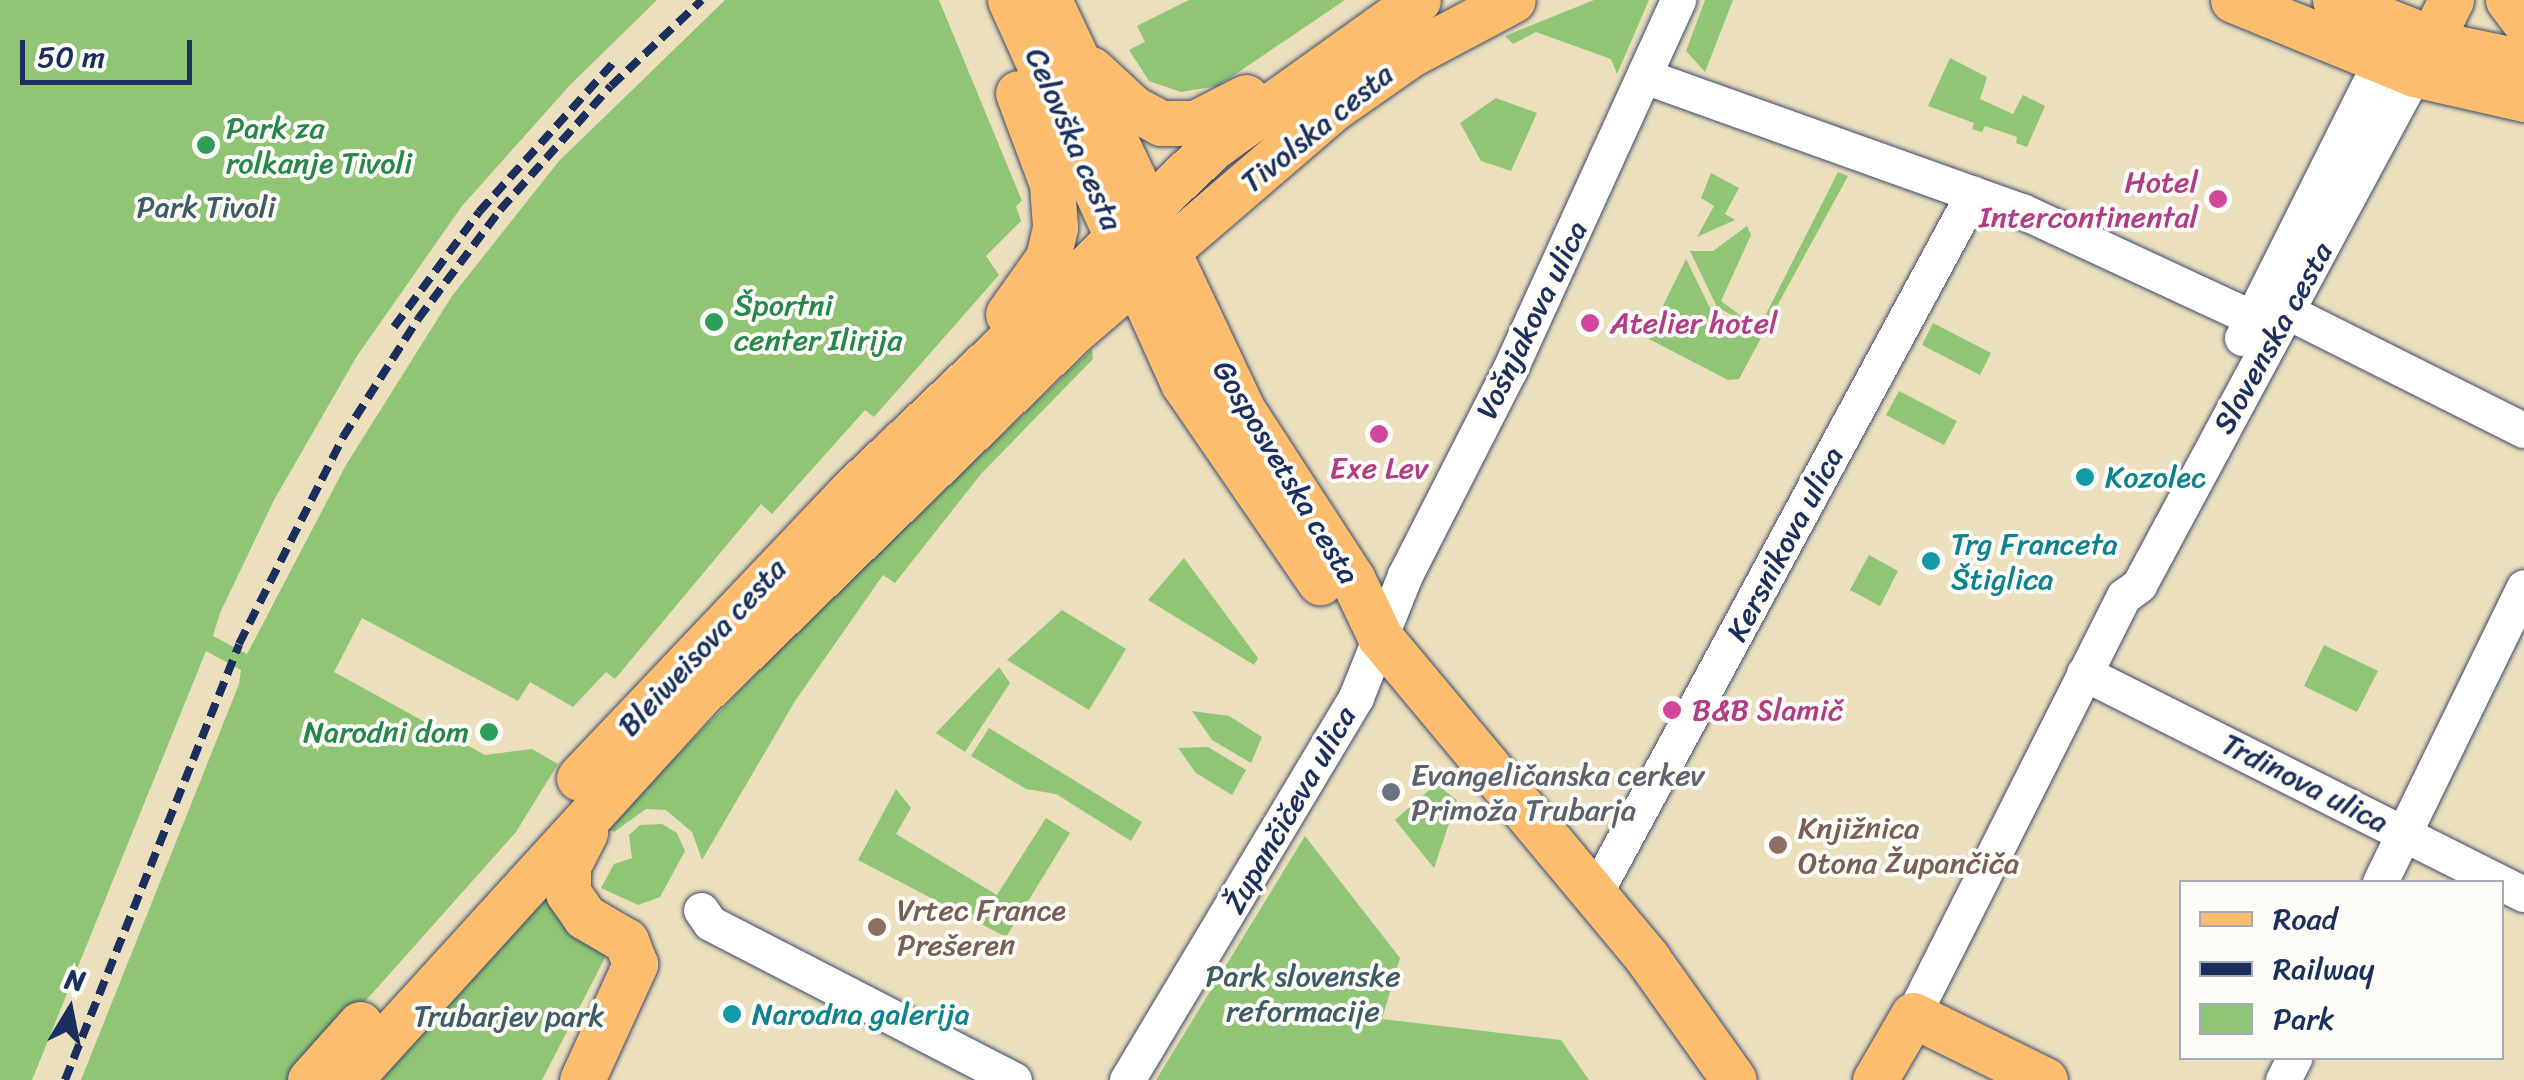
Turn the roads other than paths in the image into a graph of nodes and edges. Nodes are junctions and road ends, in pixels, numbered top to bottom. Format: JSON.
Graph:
{"nodes":[{"id":1,"x":983,"y":0,"type":"edge"},
{"id":2,"x":1010,"y":0,"type":"edge"},
{"id":3,"x":1049,"y":0,"type":"edge"},
{"id":4,"x":1418,"y":0,"type":"edge"},
{"id":5,"x":1513,"y":0,"type":"edge"},
{"id":6,"x":1678,"y":0,"type":"edge"},
{"id":7,"x":2232,"y":0,"type":"edge"},
{"id":8,"x":2335,"y":0,"type":"edge"},
{"id":9,"x":2451,"y":0,"type":"edge"},
{"id":10,"x":2508,"y":0,"type":"edge"},
{"id":11,"x":2524,"y":21,"type":"edge"},
{"id":12,"x":2407,"y":41,"type":"edge"},
{"id":13,"x":1075,"y":54,"type":"junction"},
{"id":14,"x":2524,"y":62,"type":"edge"},
{"id":15,"x":1644,"y":76,"type":"junction"},
{"id":16,"x":1304,"y":78,"type":"junction"},
{"id":17,"x":2524,"y":98,"type":"edge"},
{"id":18,"x":1973,"y":194,"type":"junction"},
{"id":19,"x":1133,"y":223,"type":"junction"},
{"id":20,"x":1151,"y":266,"type":"junction"},
{"id":21,"x":2266,"y":309,"type":"junction"},
{"id":22,"x":934,"y":410,"type":"junction"},
{"id":23,"x":2524,"y":430,"type":"edge"},
{"id":24,"x":2524,"y":586,"type":"edge"},
{"id":25,"x":1380,"y":636,"type":"junction"},
{"id":26,"x":2084,"y":673,"type":"junction"},
{"id":27,"x":567,"y":824,"type":"junction"},
{"id":28,"x":2404,"y":832,"type":"junction"},
{"id":29,"x":2381,"y":880,"type":"edge"},
{"id":30,"x":2497,"y":880,"type":"edge"},
{"id":31,"x":1595,"y":893,"type":"junction"},
{"id":32,"x":701,"y":910,"type":"dead end"},
{"id":33,"x":1912,"y":1016,"type":"junction"},
{"id":34,"x":310,"y":1080,"type":"edge"},
{"id":35,"x":349,"y":1080,"type":"edge"},
{"id":36,"x":582,"y":1080,"type":"edge"},
{"id":37,"x":1014,"y":1080,"type":"edge"},
{"id":38,"x":1127,"y":1080,"type":"edge"},
{"id":39,"x":1734,"y":1080,"type":"edge"},
{"id":40,"x":1876,"y":1080,"type":"edge"},
{"id":41,"x":2045,"y":1080,"type":"edge"}],
"edges":[{"from":1,"to":22,"type":"main road"},
{"from":2,"to":19,"type":"main road","name":"Celovška cesta"},
{"from":3,"to":13,"type":"main road","name":"Celovška cesta"},
{"from":4,"to":16,"type":"main road","name":"Tivolska cesta"},
{"from":5,"to":20,"type":"main road","name":"Tivolska cesta"},
{"from":6,"to":15,"type":"street","name":"Vošnjakova ulica"},
{"from":7,"to":12,"type":"main road"},
{"from":8,"to":12,"type":"main road"},
{"from":9,"to":12,"type":"main road"},
{"from":10,"to":11,"type":"main road"},
{"from":12,"to":14,"type":"main road"},
{"from":12,"to":17,"type":"main road"},
{"from":12,"to":21,"type":"street","name":"Slovenska cesta"},
{"from":13,"to":16,"type":"main road"},
{"from":13,"to":19,"type":"main road","name":"Celovška cesta"},
{"from":15,"to":18,"type":"street"},
{"from":15,"to":25,"type":"street","name":"Vošnjakova ulica"},
{"from":16,"to":19,"type":"main road","name":"Tivolska cesta"},
{"from":18,"to":21,"type":"street"},
{"from":18,"to":31,"type":"street","name":"Kersnikova ulica"},
{"from":19,"to":20,"type":"main road","name":"Celovška cesta"},
{"from":19,"to":22,"type":"main road","name":"Bleiweisova cesta"},
{"from":20,"to":25,"type":"main road","name":"Gosposvetska cesta"},
{"from":20,"to":27,"type":"main road","name":"Bleiweisova cesta"},
{"from":21,"to":23,"type":"street"},
{"from":21,"to":26,"type":"street","name":"Slovenska cesta"},
{"from":22,"to":27,"type":"main road","name":"Bleiweisova cesta"},
{"from":24,"to":28,"type":"street"},
{"from":25,"to":31,"type":"main road","name":"Gosposvetska cesta"},
{"from":25,"to":38,"type":"street","name":"Župančičeva ulica"},
{"from":26,"to":28,"type":"street","name":"Trdinova ulica"},
{"from":26,"to":33,"type":"street","name":"Slovenska cesta"},
{"from":27,"to":34,"type":"main road","name":"Bleiweisova cesta"},
{"from":27,"to":35,"type":"main road","name":"Bleiweisova cesta"},
{"from":27,"to":36,"type":"main road"},
{"from":28,"to":29,"type":"street"},
{"from":28,"to":30,"type":"street","name":"Trdinova ulica"},
{"from":31,"to":39,"type":"main road","name":"Gosposvetska cesta"},
{"from":32,"to":37,"type":"street"},
{"from":33,"to":40,"type":"main road","name":"Slovenska cesta"},
{"from":33,"to":41,"type":"main road"}]}
